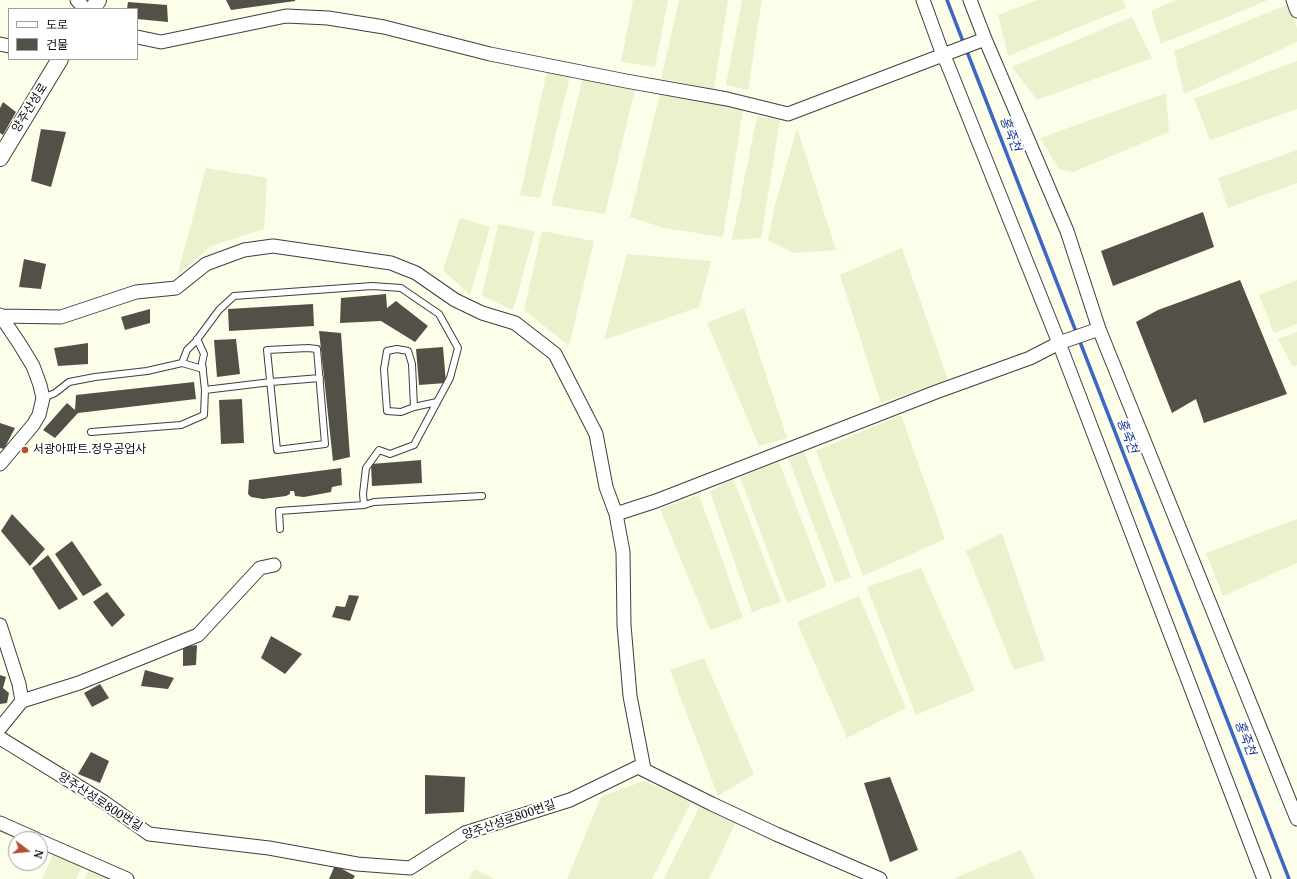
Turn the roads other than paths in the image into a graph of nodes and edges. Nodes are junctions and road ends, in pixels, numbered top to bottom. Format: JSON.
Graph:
{"nodes":[{"id":1,"x":77,"y":0,"type":"edge"},
{"id":2,"x":923,"y":0,"type":"edge"},
{"id":3,"x":970,"y":0,"type":"edge"},
{"id":4,"x":1293,"y":0,"type":"edge"},
{"id":5,"x":84,"y":8,"type":"edge"},
{"id":6,"x":1297,"y":11,"type":"edge"},
{"id":7,"x":138,"y":37,"type":"edge"},
{"id":8,"x":985,"y":39,"type":"junction"},
{"id":9,"x":942,"y":55,"type":"junction"},
{"id":10,"x":59,"y":60,"type":"edge"},
{"id":11,"x":0,"y":158,"type":"edge"},
{"id":12,"x":0,"y":315,"type":"edge"},
{"id":13,"x":1099,"y":329,"type":"junction"},
{"id":14,"x":197,"y":339,"type":"junction"},
{"id":15,"x":1059,"y":343,"type":"junction"},
{"id":16,"x":182,"y":363,"type":"junction"},
{"id":17,"x":203,"y":369,"type":"junction"},
{"id":18,"x":320,"y":378,"type":"junction"},
{"id":19,"x":271,"y":382,"type":"junction"},
{"id":20,"x":205,"y":390,"type":"junction"},
{"id":21,"x":42,"y":398,"type":"junction"},
{"id":22,"x":437,"y":402,"type":"junction"},
{"id":23,"x":414,"y":407,"type":"junction"},
{"id":24,"x":91,"y":432,"type":"dead end"},
{"id":25,"x":0,"y":464,"type":"edge"},
{"id":26,"x":482,"y":496,"type":"dead end"},
{"id":27,"x":364,"y":505,"type":"junction"},
{"id":28,"x":616,"y":514,"type":"junction"},
{"id":29,"x":280,"y":529,"type":"dead end"},
{"id":30,"x":274,"y":565,"type":"dead end"},
{"id":31,"x":0,"y":625,"type":"edge"},
{"id":32,"x":22,"y":701,"type":"junction"},
{"id":33,"x":0,"y":728,"type":"edge"},
{"id":34,"x":0,"y":738,"type":"edge"},
{"id":35,"x":644,"y":769,"type":"junction"},
{"id":36,"x":1297,"y":819,"type":"edge"},
{"id":37,"x":0,"y":823,"type":"edge"},
{"id":38,"x":18,"y":831,"type":"edge"},
{"id":39,"x":48,"y":844,"type":"edge"},
{"id":40,"x":127,"y":879,"type":"edge"},
{"id":41,"x":880,"y":879,"type":"edge"},
{"id":42,"x":1264,"y":879,"type":"edge"}],
"edges":[{"from":1,"to":5,"type":"street"},
{"from":2,"to":9,"type":"street"},
{"from":3,"to":8,"type":"street"},
{"from":4,"to":6,"type":"street"},
{"from":7,"to":9,"type":"street"},
{"from":8,"to":9,"type":"street"},
{"from":8,"to":13,"type":"street"},
{"from":9,"to":15,"type":"street"},
{"from":10,"to":11,"type":"street","name":"양주산성로"},
{"from":12,"to":21,"type":"street"},
{"from":12,"to":28,"type":"street"},
{"from":13,"to":15,"type":"street"},
{"from":13,"to":36,"type":"street"},
{"from":14,"to":16,"type":"lane"},
{"from":14,"to":17,"type":"lane"},
{"from":14,"to":22,"type":"lane"},
{"from":15,"to":28,"type":"street"},
{"from":15,"to":42,"type":"street"},
{"from":16,"to":17,"type":"lane"},
{"from":16,"to":21,"type":"lane"},
{"from":17,"to":20,"type":"lane"},
{"from":18,"to":19,"type":"lane"},
{"from":18,"to":19,"type":"lane"},
{"from":18,"to":19,"type":"lane"},
{"from":19,"to":20,"type":"lane"},
{"from":20,"to":24,"type":"lane"},
{"from":21,"to":25,"type":"street"},
{"from":22,"to":23,"type":"lane"},
{"from":22,"to":27,"type":"lane"},
{"from":23,"to":23,"type":"lane"},
{"from":26,"to":27,"type":"lane"},
{"from":27,"to":29,"type":"lane"},
{"from":28,"to":35,"type":"street"},
{"from":30,"to":32,"type":"street"},
{"from":31,"to":32,"type":"street"},
{"from":32,"to":33,"type":"street"},
{"from":34,"to":35,"type":"street","name":"양주산성로800번길"},
{"from":35,"to":41,"type":"street"},
{"from":37,"to":38,"type":"street"},
{"from":39,"to":40,"type":"street"}]}
